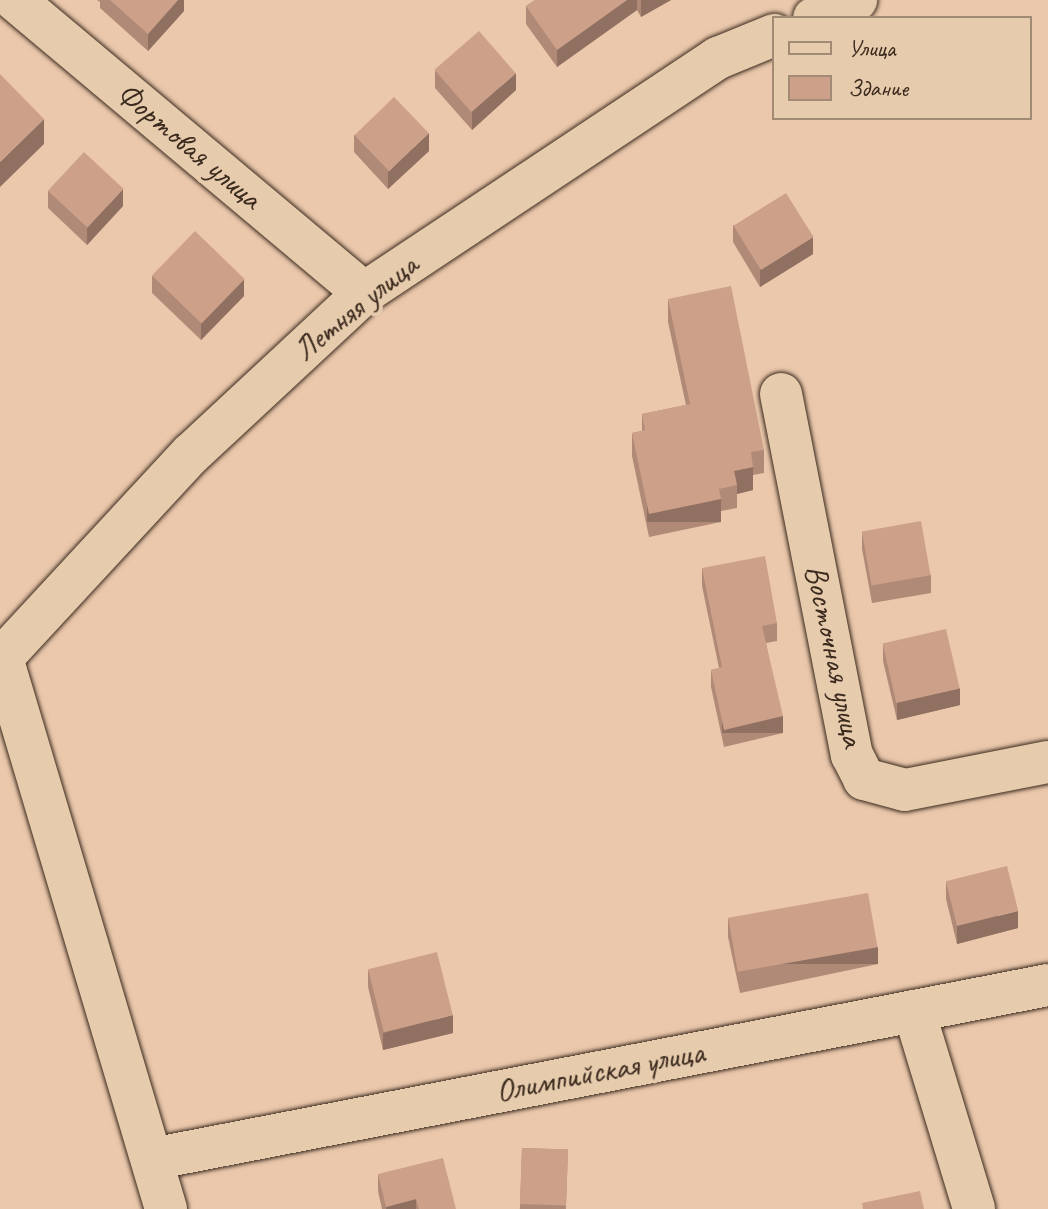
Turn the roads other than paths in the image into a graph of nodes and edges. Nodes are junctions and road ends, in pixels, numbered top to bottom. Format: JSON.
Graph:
{"nodes":[{"id":1,"x":15,"y":0,"type":"edge"},
{"id":2,"x":856,"y":0,"type":"edge"},
{"id":3,"x":819,"y":16,"type":"edge"},
{"id":4,"x":772,"y":36,"type":"edge"},
{"id":5,"x":364,"y":293,"type":"junction"},
{"id":6,"x":781,"y":394,"type":"dead end"},
{"id":7,"x":1,"y":656,"type":"edge"},
{"id":8,"x":1048,"y":762,"type":"edge"},
{"id":9,"x":1048,"y":985,"type":"edge"},
{"id":10,"x":914,"y":1011,"type":"junction"},
{"id":11,"x":152,"y":1159,"type":"junction"},
{"id":12,"x":166,"y":1209,"type":"edge"},
{"id":13,"x":974,"y":1209,"type":"edge"}],
"edges":[{"from":1,"to":5,"type":"street","name":"Фортовая улица"},
{"from":2,"to":3,"type":"street"},
{"from":4,"to":5,"type":"street","name":"Летняя улица"},
{"from":5,"to":7,"type":"street","name":"Летняя улица"},
{"from":6,"to":8,"type":"street","name":"Восточная улица"},
{"from":7,"to":11,"type":"street"},
{"from":9,"to":10,"type":"street","name":"Олимпийская улица"},
{"from":10,"to":11,"type":"street","name":"Олимпийская улица"},
{"from":10,"to":13,"type":"street"},
{"from":11,"to":12,"type":"street"}]}
